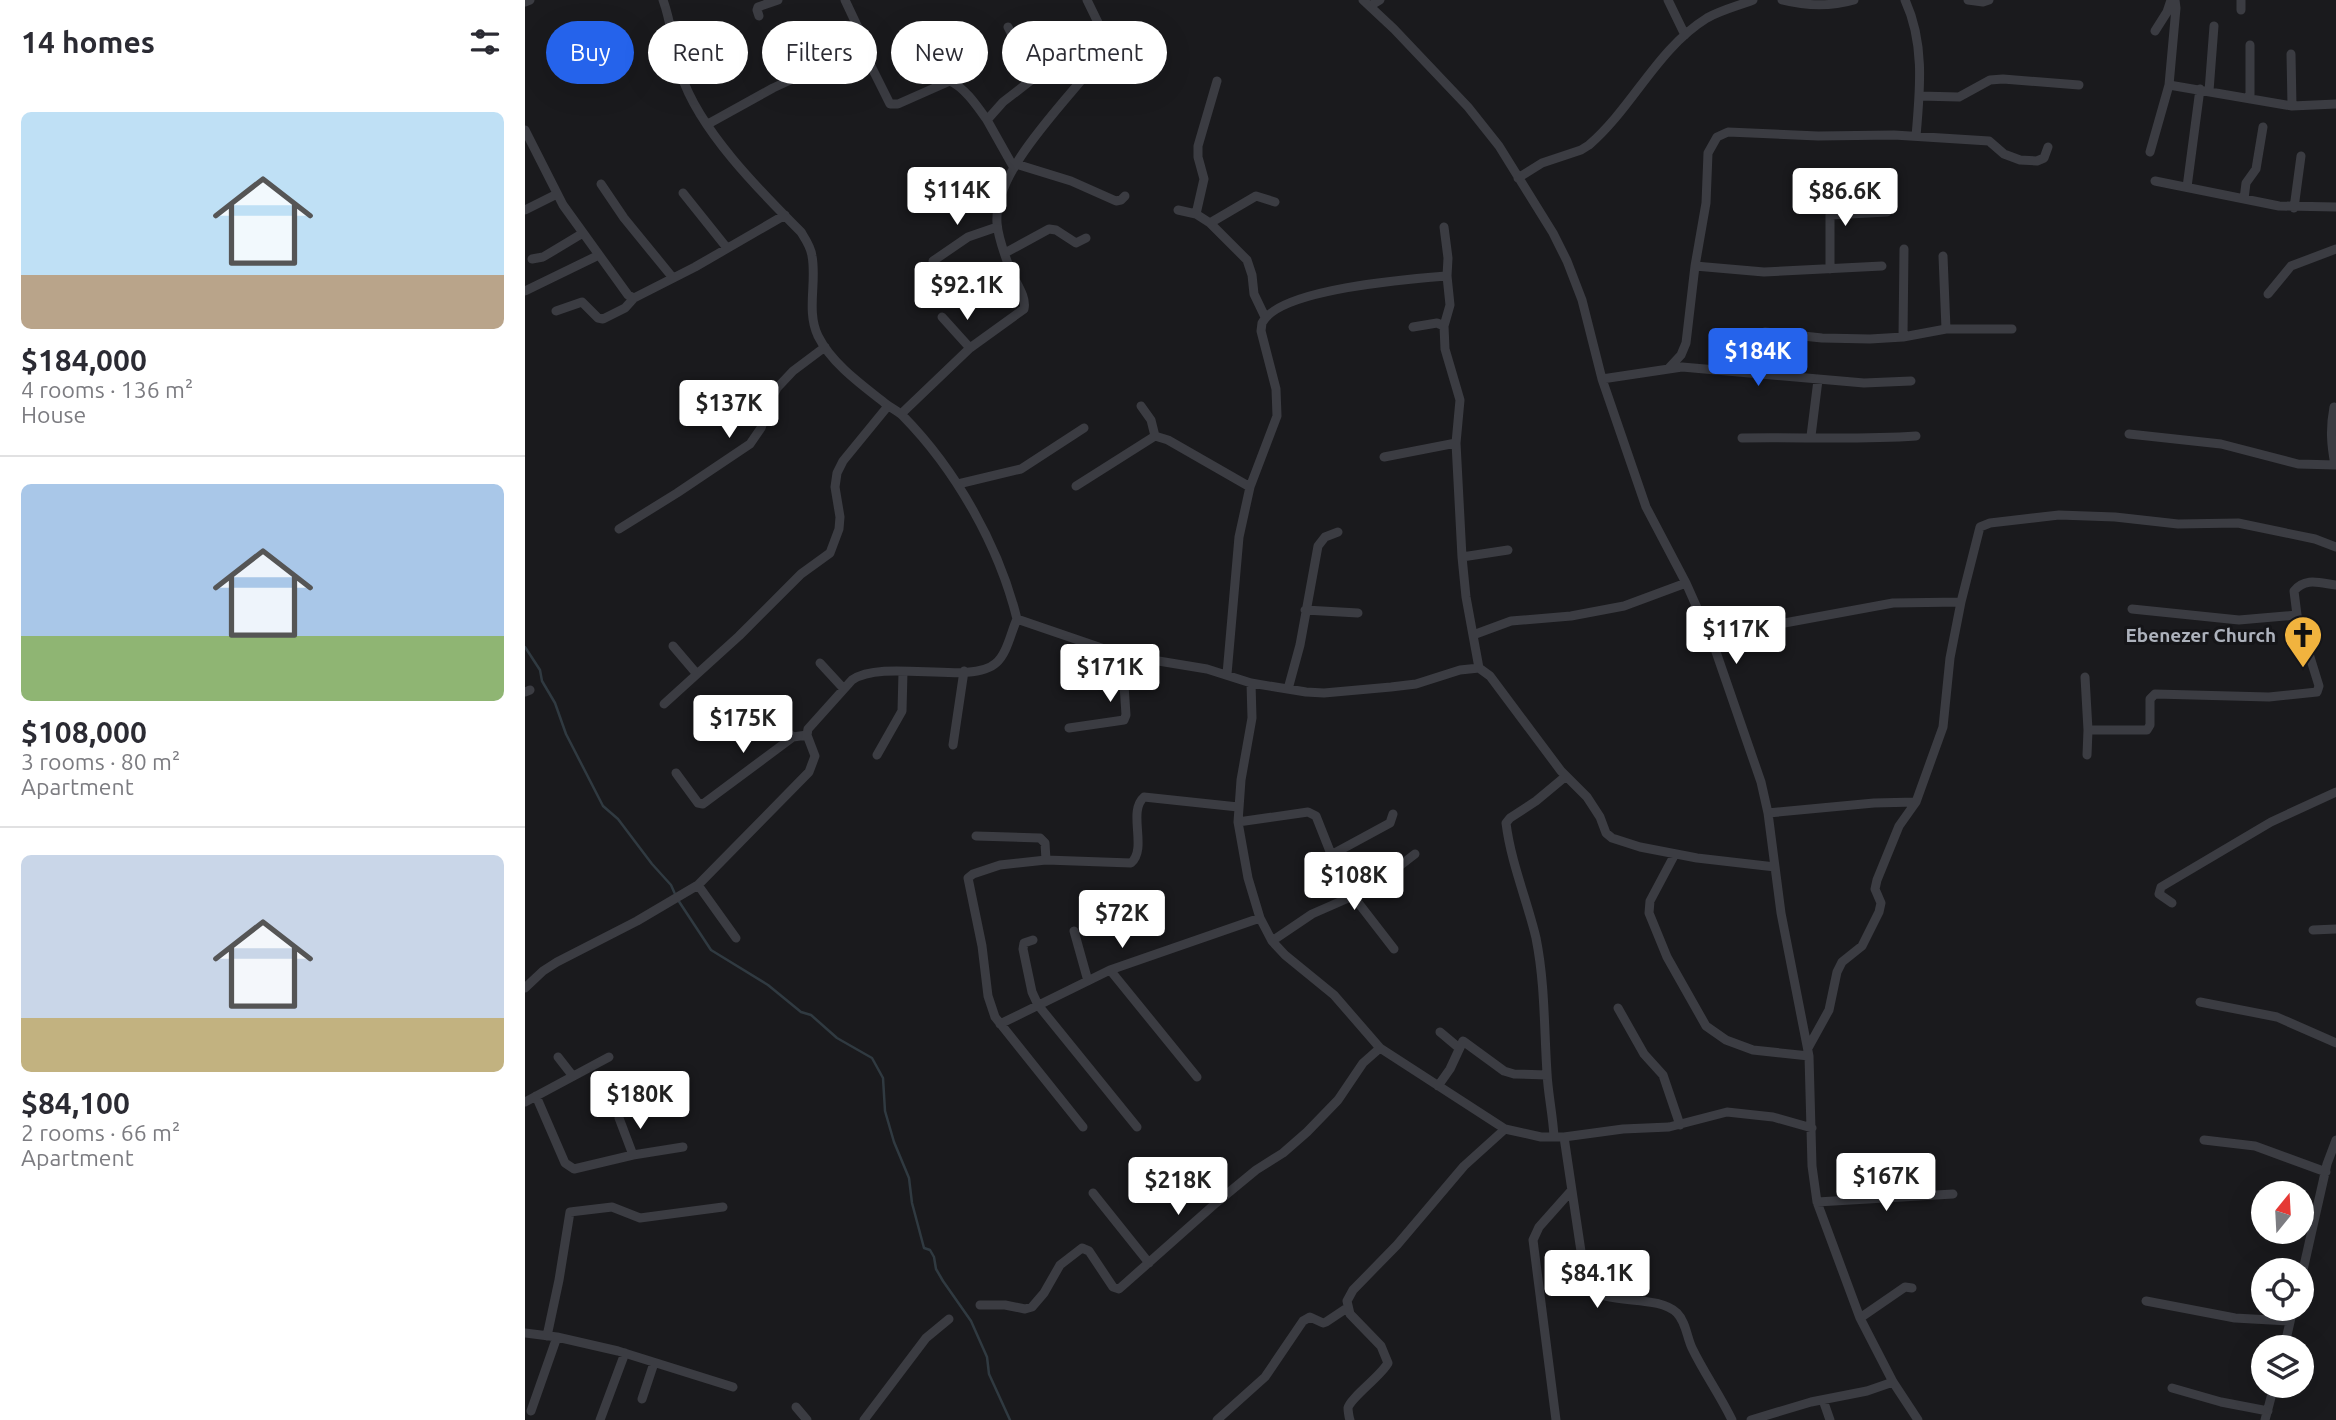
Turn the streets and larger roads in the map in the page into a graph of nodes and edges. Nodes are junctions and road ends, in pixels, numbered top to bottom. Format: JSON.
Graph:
{"nodes":[{"id":1,"x":663,"y":0,"type":"edge"},
{"id":2,"x":778,"y":0,"type":"edge"},
{"id":3,"x":845,"y":0,"type":"edge"},
{"id":4,"x":1087,"y":0,"type":"edge"},
{"id":5,"x":1380,"y":0,"type":"edge"},
{"id":6,"x":1668,"y":0,"type":"edge"},
{"id":7,"x":1753,"y":0,"type":"edge"},
{"id":8,"x":1782,"y":0,"type":"edge"},
{"id":9,"x":1854,"y":0,"type":"edge"},
{"id":10,"x":1905,"y":0,"type":"edge"},
{"id":11,"x":1968,"y":0,"type":"edge"},
{"id":12,"x":1989,"y":0,"type":"edge"},
{"id":13,"x":2173,"y":0,"type":"edge"},
{"id":14,"x":1367,"y":3,"type":"edge"},
{"id":15,"x":759,"y":16,"type":"dead end"},
{"id":16,"x":2214,"y":26,"type":"dead end"},
{"id":17,"x":2155,"y":32,"type":"dead end"},
{"id":18,"x":1685,"y":35,"type":"junction"},
{"id":19,"x":2250,"y":45,"type":"dead end"},
{"id":20,"x":2291,"y":54,"type":"dead end"},
{"id":21,"x":1217,"y":81,"type":"dead end"},
{"id":22,"x":783,"y":84,"type":"edge"},
{"id":23,"x":1026,"y":84,"type":"edge"},
{"id":24,"x":2078,"y":85,"type":"dead end"},
{"id":25,"x":2169,"y":85,"type":"junction"},
{"id":26,"x":2204,"y":90,"type":"junction"},
{"id":27,"x":1919,"y":96,"type":"junction"},
{"id":28,"x":2250,"y":99,"type":"junction"},
{"id":29,"x":2336,"y":104,"type":"edge"},
{"id":30,"x":2292,"y":106,"type":"junction"},
{"id":31,"x":986,"y":120,"type":"junction"},
{"id":32,"x":708,"y":124,"type":"junction"},
{"id":33,"x":2263,"y":127,"type":"dead end"},
{"id":34,"x":525,"y":130,"type":"edge"},
{"id":35,"x":1916,"y":136,"type":"junction"},
{"id":36,"x":2047,"y":147,"type":"dead end"},
{"id":37,"x":2150,"y":152,"type":"dead end"},
{"id":38,"x":2301,"y":156,"type":"dead end"},
{"id":39,"x":1015,"y":166,"type":"junction"},
{"id":40,"x":1518,"y":178,"type":"junction"},
{"id":41,"x":2155,"y":181,"type":"dead end"},
{"id":42,"x":601,"y":184,"type":"dead end"},
{"id":43,"x":2187,"y":187,"type":"junction"},
{"id":44,"x":683,"y":193,"type":"dead end"},
{"id":45,"x":557,"y":194,"type":"junction"},
{"id":46,"x":1125,"y":196,"type":"dead end"},
{"id":47,"x":2244,"y":199,"type":"junction"},
{"id":48,"x":1275,"y":202,"type":"dead end"},
{"id":49,"x":2336,"y":207,"type":"edge"},
{"id":50,"x":2294,"y":208,"type":"junction"},
{"id":51,"x":525,"y":210,"type":"edge"},
{"id":52,"x":1178,"y":210,"type":"dead end"},
{"id":53,"x":1887,"y":212,"type":"dead end"},
{"id":54,"x":1196,"y":214,"type":"junction"},
{"id":55,"x":785,"y":215,"type":"junction"},
{"id":56,"x":1210,"y":223,"type":"junction"},
{"id":57,"x":997,"y":227,"type":"junction"},
{"id":58,"x":1444,"y":227,"type":"dead end"},
{"id":59,"x":583,"y":233,"type":"junction"},
{"id":60,"x":1086,"y":238,"type":"dead end"},
{"id":61,"x":727,"y":248,"type":"junction"},
{"id":62,"x":1904,"y":249,"type":"dead end"},
{"id":63,"x":2336,"y":249,"type":"edge"},
{"id":64,"x":1005,"y":253,"type":"junction"},
{"id":65,"x":599,"y":255,"type":"junction"},
{"id":66,"x":1943,"y":256,"type":"dead end"},
{"id":67,"x":532,"y":259,"type":"dead end"},
{"id":68,"x":933,"y":261,"type":"dead end"},
{"id":69,"x":1882,"y":266,"type":"dead end"},
{"id":70,"x":1695,"y":267,"type":"junction"},
{"id":71,"x":1830,"y":269,"type":"junction"},
{"id":72,"x":1447,"y":276,"type":"junction"},
{"id":73,"x":673,"y":278,"type":"junction"},
{"id":74,"x":525,"y":291,"type":"edge"},
{"id":75,"x":2268,"y":295,"type":"dead end"},
{"id":76,"x":633,"y":298,"type":"junction"},
{"id":77,"x":556,"y":311,"type":"dead end"},
{"id":78,"x":942,"y":317,"type":"dead end"},
{"id":79,"x":1265,"y":317,"type":"junction"},
{"id":80,"x":1444,"y":326,"type":"junction"},
{"id":81,"x":1413,"y":327,"type":"dead end"},
{"id":82,"x":1946,"y":329,"type":"junction"},
{"id":83,"x":2012,"y":329,"type":"dead end"},
{"id":84,"x":1903,"y":337,"type":"junction"},
{"id":85,"x":825,"y":347,"type":"junction"},
{"id":86,"x":970,"y":348,"type":"junction"},
{"id":87,"x":1668,"y":369,"type":"junction"},
{"id":88,"x":1760,"y":373,"type":"junction"},
{"id":89,"x":1602,"y":379,"type":"junction"},
{"id":90,"x":1818,"y":380,"type":"junction"},
{"id":91,"x":1911,"y":381,"type":"dead end"},
{"id":92,"x":888,"y":406,"type":"junction"},
{"id":93,"x":1141,"y":406,"type":"dead end"},
{"id":94,"x":2334,"y":407,"type":"dead end"},
{"id":95,"x":901,"y":414,"type":"junction"},
{"id":96,"x":1084,"y":428,"type":"dead end"},
{"id":97,"x":2129,"y":433,"type":"dead end"},
{"id":98,"x":1155,"y":436,"type":"junction"},
{"id":99,"x":1811,"y":436,"type":"junction"},
{"id":100,"x":1916,"y":436,"type":"dead end"},
{"id":101,"x":1742,"y":438,"type":"dead end"},
{"id":102,"x":1456,"y":443,"type":"junction"},
{"id":103,"x":1384,"y":457,"type":"dead end"},
{"id":104,"x":2336,"y":465,"type":"edge"},
{"id":105,"x":958,"y":484,"type":"junction"},
{"id":106,"x":1076,"y":486,"type":"dead end"},
{"id":107,"x":1250,"y":487,"type":"junction"},
{"id":108,"x":619,"y":529,"type":"dead end"},
{"id":109,"x":1338,"y":533,"type":"dead end"},
{"id":110,"x":2336,"y":547,"type":"edge"},
{"id":111,"x":1508,"y":550,"type":"dead end"},
{"id":112,"x":1462,"y":557,"type":"junction"},
{"id":113,"x":1686,"y":583,"type":"junction"},
{"id":114,"x":2336,"y":585,"type":"edge"},
{"id":115,"x":1961,"y":602,"type":"junction"},
{"id":116,"x":2131,"y":609,"type":"dead end"},
{"id":117,"x":1305,"y":610,"type":"junction"},
{"id":118,"x":1358,"y":614,"type":"dead end"},
{"id":119,"x":2297,"y":615,"type":"junction"},
{"id":120,"x":1017,"y":619,"type":"junction"},
{"id":121,"x":1473,"y":635,"type":"junction"},
{"id":122,"x":673,"y":646,"type":"dead end"},
{"id":123,"x":1714,"y":646,"type":"junction"},
{"id":124,"x":1122,"y":656,"type":"junction"},
{"id":125,"x":820,"y":663,"type":"dead end"},
{"id":126,"x":1479,"y":668,"type":"junction"},
{"id":127,"x":964,"y":671,"type":"junction"},
{"id":128,"x":903,"y":672,"type":"junction"},
{"id":129,"x":696,"y":673,"type":"junction"},
{"id":130,"x":1227,"y":674,"type":"junction"},
{"id":131,"x":2085,"y":677,"type":"dead end"},
{"id":132,"x":1251,"y":684,"type":"junction"},
{"id":133,"x":843,"y":688,"type":"junction"},
{"id":134,"x":1288,"y":689,"type":"junction"},
{"id":135,"x":664,"y":704,"type":"dead end"},
{"id":136,"x":776,"y":723,"type":"dead end"},
{"id":137,"x":1069,"y":728,"type":"dead end"},
{"id":138,"x":2088,"y":730,"type":"junction"},
{"id":139,"x":807,"y":735,"type":"junction"},
{"id":140,"x":793,"y":737,"type":"junction"},
{"id":141,"x":953,"y":745,"type":"dead end"},
{"id":142,"x":877,"y":755,"type":"dead end"},
{"id":143,"x":2087,"y":755,"type":"dead end"},
{"id":144,"x":676,"y":773,"type":"dead end"},
{"id":145,"x":1566,"y":776,"type":"junction"},
{"id":146,"x":2336,"y":792,"type":"edge"},
{"id":147,"x":1916,"y":802,"type":"junction"},
{"id":148,"x":1238,"y":807,"type":"junction"},
{"id":149,"x":1768,"y":813,"type":"junction"},
{"id":150,"x":1393,"y":814,"type":"dead end"},
{"id":151,"x":1238,"y":822,"type":"junction"},
{"id":152,"x":976,"y":836,"type":"dead end"},
{"id":153,"x":1416,"y":854,"type":"dead end"},
{"id":154,"x":1675,"y":854,"type":"junction"},
{"id":155,"x":1331,"y":855,"type":"junction"},
{"id":156,"x":1046,"y":860,"type":"junction"},
{"id":157,"x":1775,"y":867,"type":"junction"},
{"id":158,"x":698,"y":885,"type":"junction"},
{"id":159,"x":1353,"y":896,"type":"junction"},
{"id":160,"x":2172,"y":903,"type":"dead end"},
{"id":161,"x":1260,"y":918,"type":"junction"},
{"id":162,"x":2336,"y":929,"type":"edge"},
{"id":163,"x":2313,"y":930,"type":"dead end"},
{"id":164,"x":1074,"y":932,"type":"dead end"},
{"id":165,"x":736,"y":938,"type":"dead end"},
{"id":166,"x":1033,"y":940,"type":"dead end"},
{"id":167,"x":1272,"y":941,"type":"junction"},
{"id":168,"x":1394,"y":949,"type":"dead end"},
{"id":169,"x":1109,"y":970,"type":"junction"},
{"id":170,"x":1088,"y":981,"type":"junction"},
{"id":171,"x":525,"y":988,"type":"edge"},
{"id":172,"x":2200,"y":1002,"type":"dead end"},
{"id":173,"x":1038,"y":1005,"type":"junction"},
{"id":174,"x":1618,"y":1008,"type":"dead end"},
{"id":175,"x":1000,"y":1024,"type":"junction"},
{"id":176,"x":1440,"y":1032,"type":"dead end"},
{"id":177,"x":2336,"y":1043,"type":"edge"},
{"id":178,"x":1380,"y":1048,"type":"junction"},
{"id":179,"x":1459,"y":1048,"type":"junction"},
{"id":180,"x":1809,"y":1052,"type":"junction"},
{"id":181,"x":558,"y":1057,"type":"dead end"},
{"id":182,"x":609,"y":1057,"type":"dead end"},
{"id":183,"x":572,"y":1075,"type":"junction"},
{"id":184,"x":1547,"y":1075,"type":"junction"},
{"id":185,"x":1197,"y":1077,"type":"dead end"},
{"id":186,"x":1438,"y":1086,"type":"junction"},
{"id":187,"x":536,"y":1096,"type":"junction"},
{"id":188,"x":525,"y":1102,"type":"edge"},
{"id":189,"x":619,"y":1118,"type":"dead end"},
{"id":190,"x":1680,"y":1125,"type":"junction"},
{"id":191,"x":1083,"y":1127,"type":"dead end"},
{"id":192,"x":1137,"y":1127,"type":"dead end"},
{"id":193,"x":1812,"y":1128,"type":"junction"},
{"id":194,"x":1505,"y":1129,"type":"junction"},
{"id":195,"x":1559,"y":1137,"type":"junction"},
{"id":196,"x":2204,"y":1140,"type":"dead end"},
{"id":197,"x":2336,"y":1140,"type":"edge"},
{"id":198,"x":683,"y":1147,"type":"dead end"},
{"id":199,"x":633,"y":1155,"type":"junction"},
{"id":200,"x":2326,"y":1172,"type":"junction"},
{"id":201,"x":1571,"y":1191,"type":"junction"},
{"id":202,"x":1093,"y":1193,"type":"dead end"},
{"id":203,"x":1953,"y":1194,"type":"dead end"},
{"id":204,"x":1817,"y":1202,"type":"junction"},
{"id":205,"x":723,"y":1207,"type":"dead end"},
{"id":206,"x":2306,"y":1258,"type":"edge"},
{"id":207,"x":1149,"y":1263,"type":"junction"},
{"id":208,"x":1912,"y":1288,"type":"dead end"},
{"id":209,"x":2146,"y":1301,"type":"dead end"},
{"id":210,"x":980,"y":1306,"type":"dead end"},
{"id":211,"x":1347,"y":1308,"type":"junction"},
{"id":212,"x":1860,"y":1318,"type":"junction"},
{"id":213,"x":949,"y":1319,"type":"dead end"},
{"id":214,"x":2251,"y":1319,"type":"edge"},
{"id":215,"x":2289,"y":1321,"type":"edge"},
{"id":216,"x":525,"y":1333,"type":"edge"},
{"id":217,"x":2286,"y":1335,"type":"edge"},
{"id":218,"x":552,"y":1337,"type":"junction"},
{"id":219,"x":625,"y":1353,"type":"junction"},
{"id":220,"x":654,"y":1363,"type":"junction"},
{"id":221,"x":1892,"y":1382,"type":"junction"},
{"id":222,"x":733,"y":1387,"type":"dead end"},
{"id":223,"x":2172,"y":1388,"type":"dead end"},
{"id":224,"x":2271,"y":1398,"type":"edge"},
{"id":225,"x":642,"y":1399,"type":"dead end"},
{"id":226,"x":1823,"y":1400,"type":"junction"},
{"id":227,"x":796,"y":1408,"type":"dead end"},
{"id":228,"x":531,"y":1411,"type":"dead end"},
{"id":229,"x":2266,"y":1415,"type":"edge"},
{"id":230,"x":600,"y":1420,"type":"edge"},
{"id":231,"x":807,"y":1420,"type":"edge"},
{"id":232,"x":865,"y":1420,"type":"edge"},
{"id":233,"x":1217,"y":1420,"type":"edge"},
{"id":234,"x":1350,"y":1420,"type":"edge"},
{"id":235,"x":1556,"y":1420,"type":"edge"},
{"id":236,"x":1732,"y":1420,"type":"edge"},
{"id":237,"x":1751,"y":1420,"type":"edge"},
{"id":238,"x":1830,"y":1420,"type":"edge"},
{"id":239,"x":1918,"y":1420,"type":"edge"}],
"edges":[{"from":1,"to":32,"type":"street"},
{"from":2,"to":15,"type":"street"},
{"from":3,"to":31,"type":"street"},
{"from":4,"to":39,"type":"street"},
{"from":5,"to":14,"type":"street"},
{"from":6,"to":18,"type":"street"},
{"from":7,"to":18,"type":"street"},
{"from":8,"to":9,"type":"street"},
{"from":10,"to":27,"type":"street"},
{"from":11,"to":12,"type":"street"},
{"from":13,"to":17,"type":"street"},
{"from":13,"to":25,"type":"street"},
{"from":14,"to":40,"type":"street"},
{"from":16,"to":26,"type":"street"},
{"from":18,"to":40,"type":"street"},
{"from":19,"to":28,"type":"street"},
{"from":20,"to":30,"type":"street"},
{"from":21,"to":54,"type":"street"},
{"from":22,"to":32,"type":"street"},
{"from":23,"to":31,"type":"street"},
{"from":24,"to":27,"type":"street"},
{"from":25,"to":26,"type":"street"},
{"from":25,"to":37,"type":"street"},
{"from":26,"to":28,"type":"street"},
{"from":26,"to":43,"type":"street"},
{"from":27,"to":35,"type":"street"},
{"from":28,"to":30,"type":"street"},
{"from":29,"to":30,"type":"street"},
{"from":31,"to":39,"type":"street"},
{"from":32,"to":55,"type":"street"},
{"from":33,"to":47,"type":"street"},
{"from":34,"to":45,"type":"street"},
{"from":35,"to":36,"type":"street"},
{"from":35,"to":70,"type":"street"},
{"from":38,"to":50,"type":"street"},
{"from":39,"to":46,"type":"street"},
{"from":39,"to":57,"type":"street"},
{"from":40,"to":89,"type":"street"},
{"from":41,"to":43,"type":"street"},
{"from":42,"to":73,"type":"street"},
{"from":43,"to":47,"type":"street"},
{"from":44,"to":61,"type":"street"},
{"from":45,"to":51,"type":"street"},
{"from":45,"to":59,"type":"street"},
{"from":47,"to":50,"type":"street"},
{"from":48,"to":56,"type":"street"},
{"from":49,"to":50,"type":"street"},
{"from":52,"to":54,"type":"street"},
{"from":53,"to":71,"type":"street"},
{"from":54,"to":56,"type":"street"},
{"from":55,"to":61,"type":"street"},
{"from":55,"to":85,"type":"street"},
{"from":56,"to":79,"type":"street"},
{"from":57,"to":64,"type":"street"},
{"from":57,"to":68,"type":"street"},
{"from":58,"to":72,"type":"street"},
{"from":59,"to":65,"type":"street"},
{"from":59,"to":67,"type":"street"},
{"from":60,"to":64,"type":"street"},
{"from":61,"to":73,"type":"street"},
{"from":62,"to":84,"type":"street"},
{"from":63,"to":75,"type":"street"},
{"from":64,"to":86,"type":"street"},
{"from":65,"to":74,"type":"street"},
{"from":65,"to":76,"type":"street"},
{"from":66,"to":82,"type":"street"},
{"from":69,"to":71,"type":"street"},
{"from":70,"to":71,"type":"street"},
{"from":70,"to":87,"type":"street"},
{"from":72,"to":79,"type":"street"},
{"from":72,"to":80,"type":"street"},
{"from":73,"to":76,"type":"street"},
{"from":76,"to":77,"type":"street"},
{"from":78,"to":86,"type":"street"},
{"from":79,"to":107,"type":"street"},
{"from":80,"to":81,"type":"street"},
{"from":80,"to":102,"type":"street"},
{"from":82,"to":83,"type":"street"},
{"from":82,"to":84,"type":"street"},
{"from":84,"to":88,"type":"street"},
{"from":85,"to":92,"type":"street"},
{"from":85,"to":108,"type":"street"},
{"from":86,"to":95,"type":"street"},
{"from":87,"to":88,"type":"street"},
{"from":87,"to":89,"type":"street"},
{"from":88,"to":90,"type":"street"},
{"from":89,"to":113,"type":"street"},
{"from":90,"to":91,"type":"street"},
{"from":90,"to":99,"type":"street"},
{"from":92,"to":95,"type":"street"},
{"from":92,"to":129,"type":"street"},
{"from":93,"to":98,"type":"street"},
{"from":94,"to":104,"type":"street"},
{"from":95,"to":105,"type":"street"},
{"from":96,"to":105,"type":"street"},
{"from":97,"to":104,"type":"street"},
{"from":98,"to":106,"type":"street"},
{"from":98,"to":107,"type":"street"},
{"from":99,"to":100,"type":"street"},
{"from":99,"to":101,"type":"street"},
{"from":102,"to":103,"type":"street"},
{"from":102,"to":112,"type":"street"},
{"from":105,"to":120,"type":"street"},
{"from":107,"to":130,"type":"street"},
{"from":109,"to":117,"type":"street"},
{"from":110,"to":115,"type":"street"},
{"from":111,"to":112,"type":"street"},
{"from":112,"to":121,"type":"street"},
{"from":113,"to":121,"type":"street"},
{"from":113,"to":123,"type":"street"},
{"from":114,"to":119,"type":"street"},
{"from":115,"to":123,"type":"street"},
{"from":115,"to":147,"type":"street"},
{"from":116,"to":119,"type":"street"},
{"from":117,"to":118,"type":"street"},
{"from":117,"to":134,"type":"street"},
{"from":119,"to":138,"type":"street"},
{"from":120,"to":124,"type":"street"},
{"from":120,"to":127,"type":"street"},
{"from":121,"to":126,"type":"street"},
{"from":122,"to":129,"type":"street"},
{"from":123,"to":149,"type":"street"},
{"from":124,"to":130,"type":"street"},
{"from":124,"to":137,"type":"street"},
{"from":125,"to":133,"type":"street"},
{"from":126,"to":134,"type":"street"},
{"from":126,"to":145,"type":"street"},
{"from":127,"to":128,"type":"street"},
{"from":127,"to":141,"type":"street"},
{"from":128,"to":133,"type":"street"},
{"from":128,"to":142,"type":"street"},
{"from":129,"to":135,"type":"street"},
{"from":130,"to":132,"type":"street"},
{"from":131,"to":138,"type":"street"},
{"from":132,"to":134,"type":"street"},
{"from":132,"to":148,"type":"street"},
{"from":133,"to":139,"type":"street"},
{"from":136,"to":140,"type":"street"},
{"from":138,"to":143,"type":"street"},
{"from":139,"to":140,"type":"street"},
{"from":139,"to":158,"type":"street"},
{"from":140,"to":144,"type":"street"},
{"from":145,"to":154,"type":"street"},
{"from":145,"to":184,"type":"street"},
{"from":146,"to":160,"type":"street"},
{"from":147,"to":149,"type":"street"},
{"from":147,"to":180,"type":"street"},
{"from":148,"to":151,"type":"street"},
{"from":148,"to":156,"type":"street"},
{"from":149,"to":157,"type":"street"},
{"from":150,"to":155,"type":"street"},
{"from":151,"to":155,"type":"street"},
{"from":151,"to":161,"type":"street"},
{"from":152,"to":156,"type":"street"},
{"from":153,"to":159,"type":"street"},
{"from":154,"to":157,"type":"street"},
{"from":154,"to":180,"type":"street"},
{"from":155,"to":159,"type":"street"},
{"from":156,"to":175,"type":"street"},
{"from":157,"to":180,"type":"street"},
{"from":158,"to":165,"type":"street"},
{"from":158,"to":171,"type":"street"},
{"from":159,"to":167,"type":"street"},
{"from":159,"to":168,"type":"street"},
{"from":161,"to":167,"type":"street"},
{"from":161,"to":169,"type":"street"},
{"from":162,"to":163,"type":"street"},
{"from":164,"to":170,"type":"street"},
{"from":166,"to":173,"type":"street"},
{"from":167,"to":178,"type":"street"},
{"from":169,"to":170,"type":"street"},
{"from":169,"to":185,"type":"street"},
{"from":170,"to":173,"type":"street"},
{"from":172,"to":177,"type":"street"},
{"from":173,"to":175,"type":"street"},
{"from":173,"to":192,"type":"street"},
{"from":174,"to":190,"type":"street"},
{"from":175,"to":191,"type":"street"},
{"from":176,"to":179,"type":"street"},
{"from":178,"to":186,"type":"street"},
{"from":178,"to":207,"type":"street"},
{"from":179,"to":184,"type":"street"},
{"from":179,"to":186,"type":"street"},
{"from":180,"to":193,"type":"street"},
{"from":181,"to":183,"type":"street"},
{"from":182,"to":183,"type":"street"},
{"from":183,"to":187,"type":"street"},
{"from":184,"to":195,"type":"street"},
{"from":186,"to":194,"type":"street"},
{"from":187,"to":188,"type":"street"},
{"from":187,"to":199,"type":"street"},
{"from":189,"to":199,"type":"street"},
{"from":190,"to":193,"type":"street"},
{"from":190,"to":195,"type":"street"},
{"from":193,"to":204,"type":"street"},
{"from":194,"to":195,"type":"street"},
{"from":194,"to":211,"type":"street"},
{"from":195,"to":201,"type":"street"},
{"from":196,"to":200,"type":"street"},
{"from":197,"to":200,"type":"street"},
{"from":198,"to":199,"type":"street"},
{"from":200,"to":206,"type":"street"},
{"from":201,"to":235,"type":"street"},
{"from":201,"to":236,"type":"street"},
{"from":202,"to":207,"type":"street"},
{"from":203,"to":204,"type":"street"},
{"from":204,"to":212,"type":"street"},
{"from":205,"to":218,"type":"street"},
{"from":207,"to":210,"type":"street"},
{"from":208,"to":212,"type":"street"},
{"from":209,"to":214,"type":"street"},
{"from":211,"to":233,"type":"street"},
{"from":211,"to":234,"type":"street"},
{"from":212,"to":221,"type":"street"},
{"from":213,"to":232,"type":"street"},
{"from":215,"to":217,"type":"street"},
{"from":216,"to":218,"type":"street"},
{"from":218,"to":219,"type":"street"},
{"from":218,"to":228,"type":"street"},
{"from":219,"to":220,"type":"street"},
{"from":219,"to":230,"type":"street"},
{"from":220,"to":222,"type":"street"},
{"from":220,"to":225,"type":"street"},
{"from":221,"to":226,"type":"street"},
{"from":221,"to":239,"type":"street"},
{"from":223,"to":229,"type":"street"},
{"from":224,"to":229,"type":"street"},
{"from":226,"to":237,"type":"street"},
{"from":226,"to":238,"type":"street"},
{"from":227,"to":231,"type":"street"}]}
